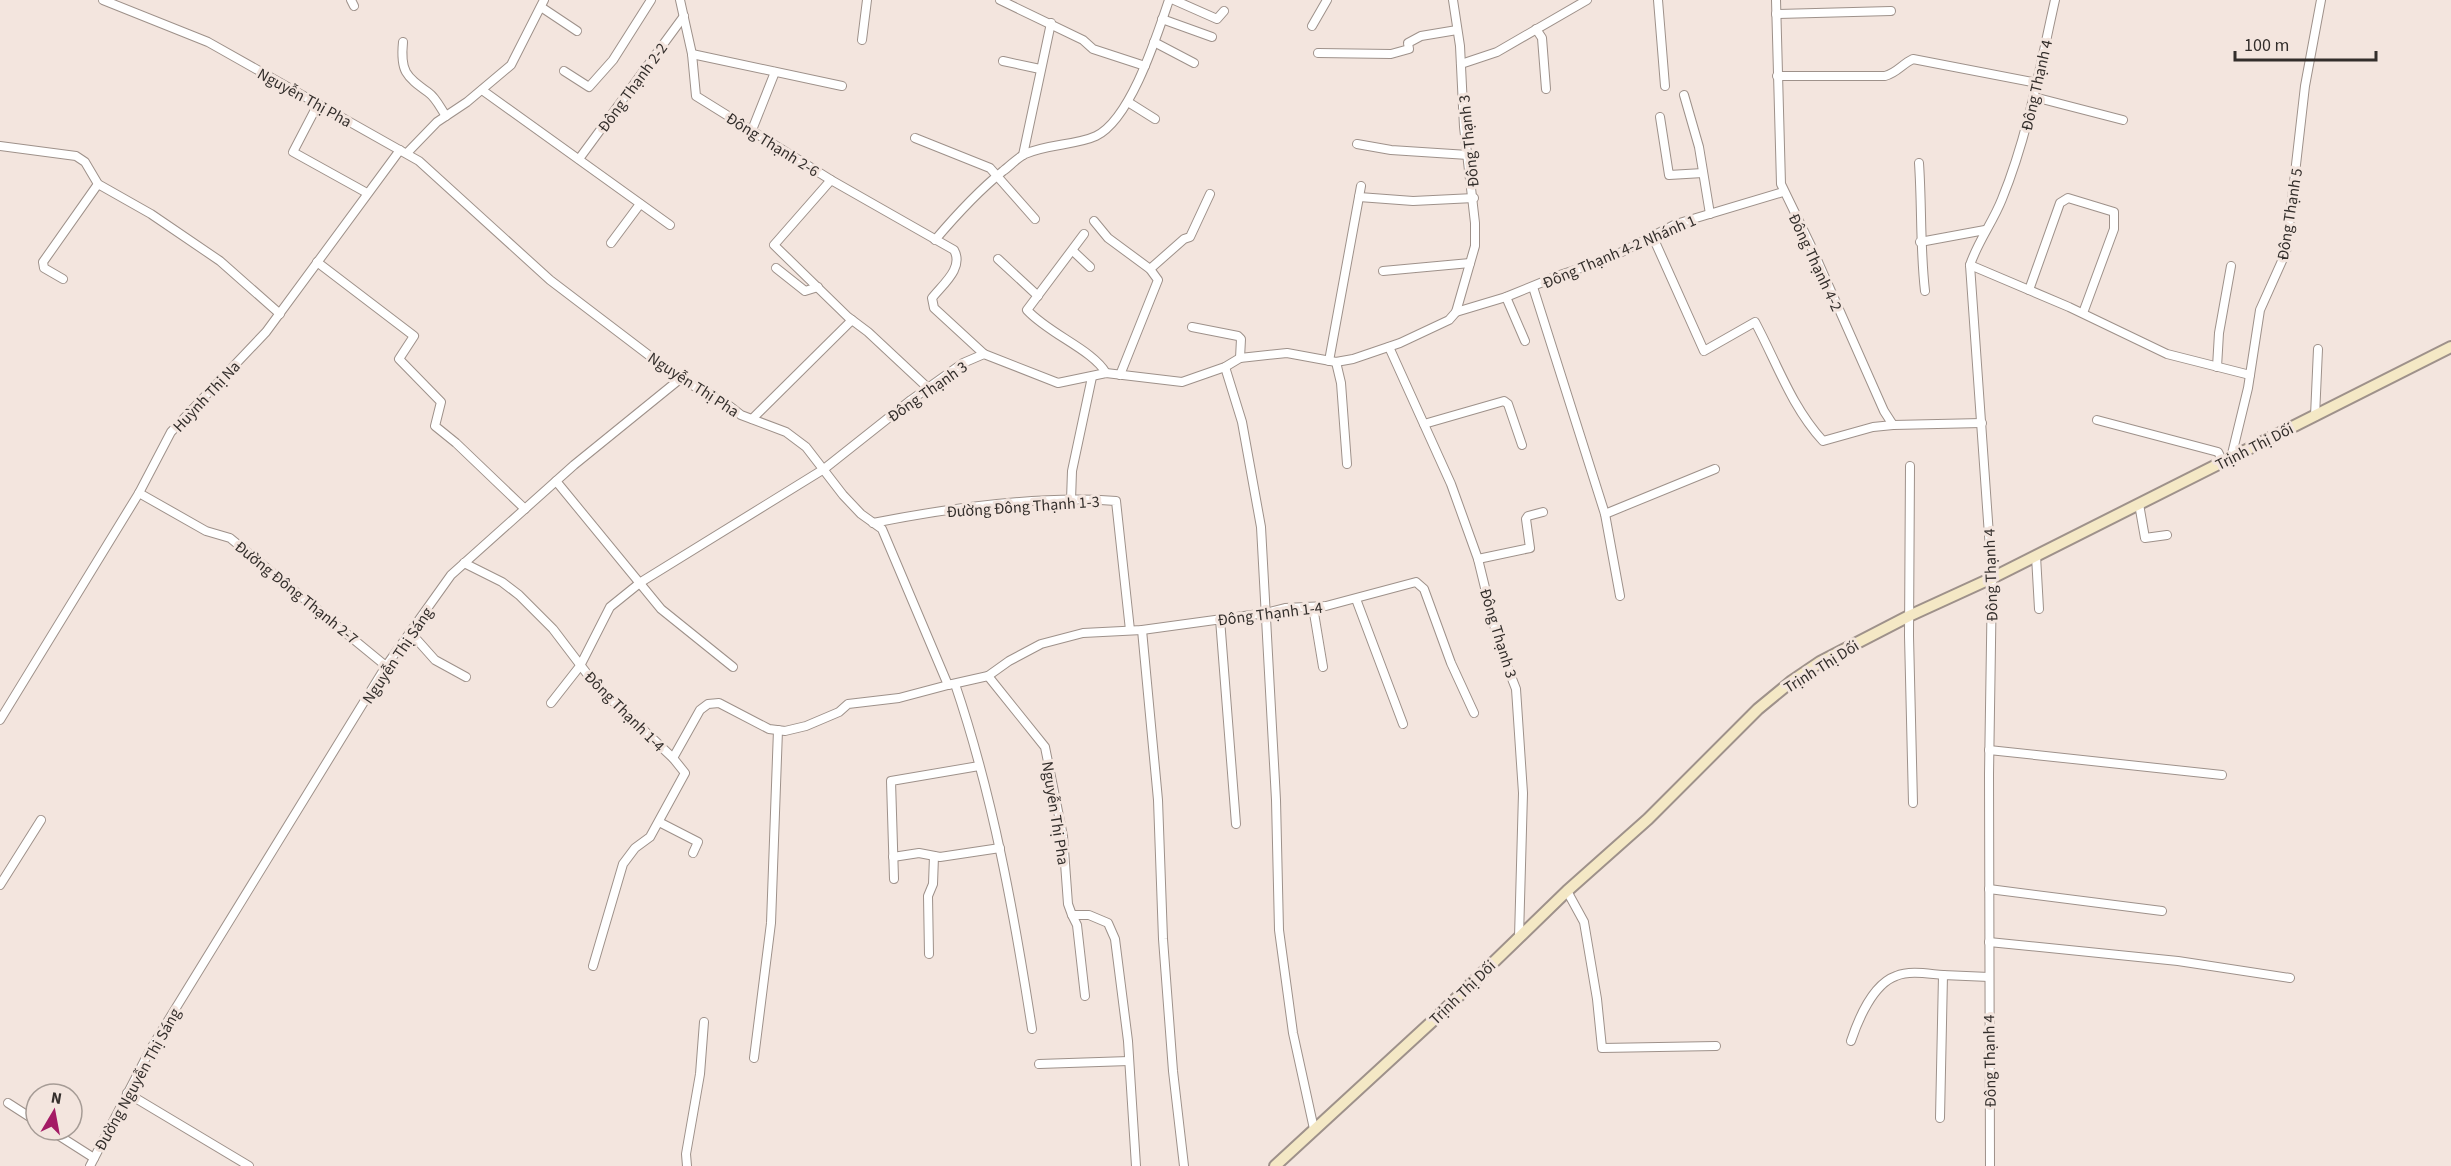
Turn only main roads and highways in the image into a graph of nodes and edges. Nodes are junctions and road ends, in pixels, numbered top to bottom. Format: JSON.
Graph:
{"nodes":[{"id":1,"x":2451,"y":347,"type":"edge"},
{"id":2,"x":1276,"y":1165,"type":"edge"}],
"edges":[{"from":1,"to":2,"type":"main road","name":"Trịnh Thị Dối"}]}
